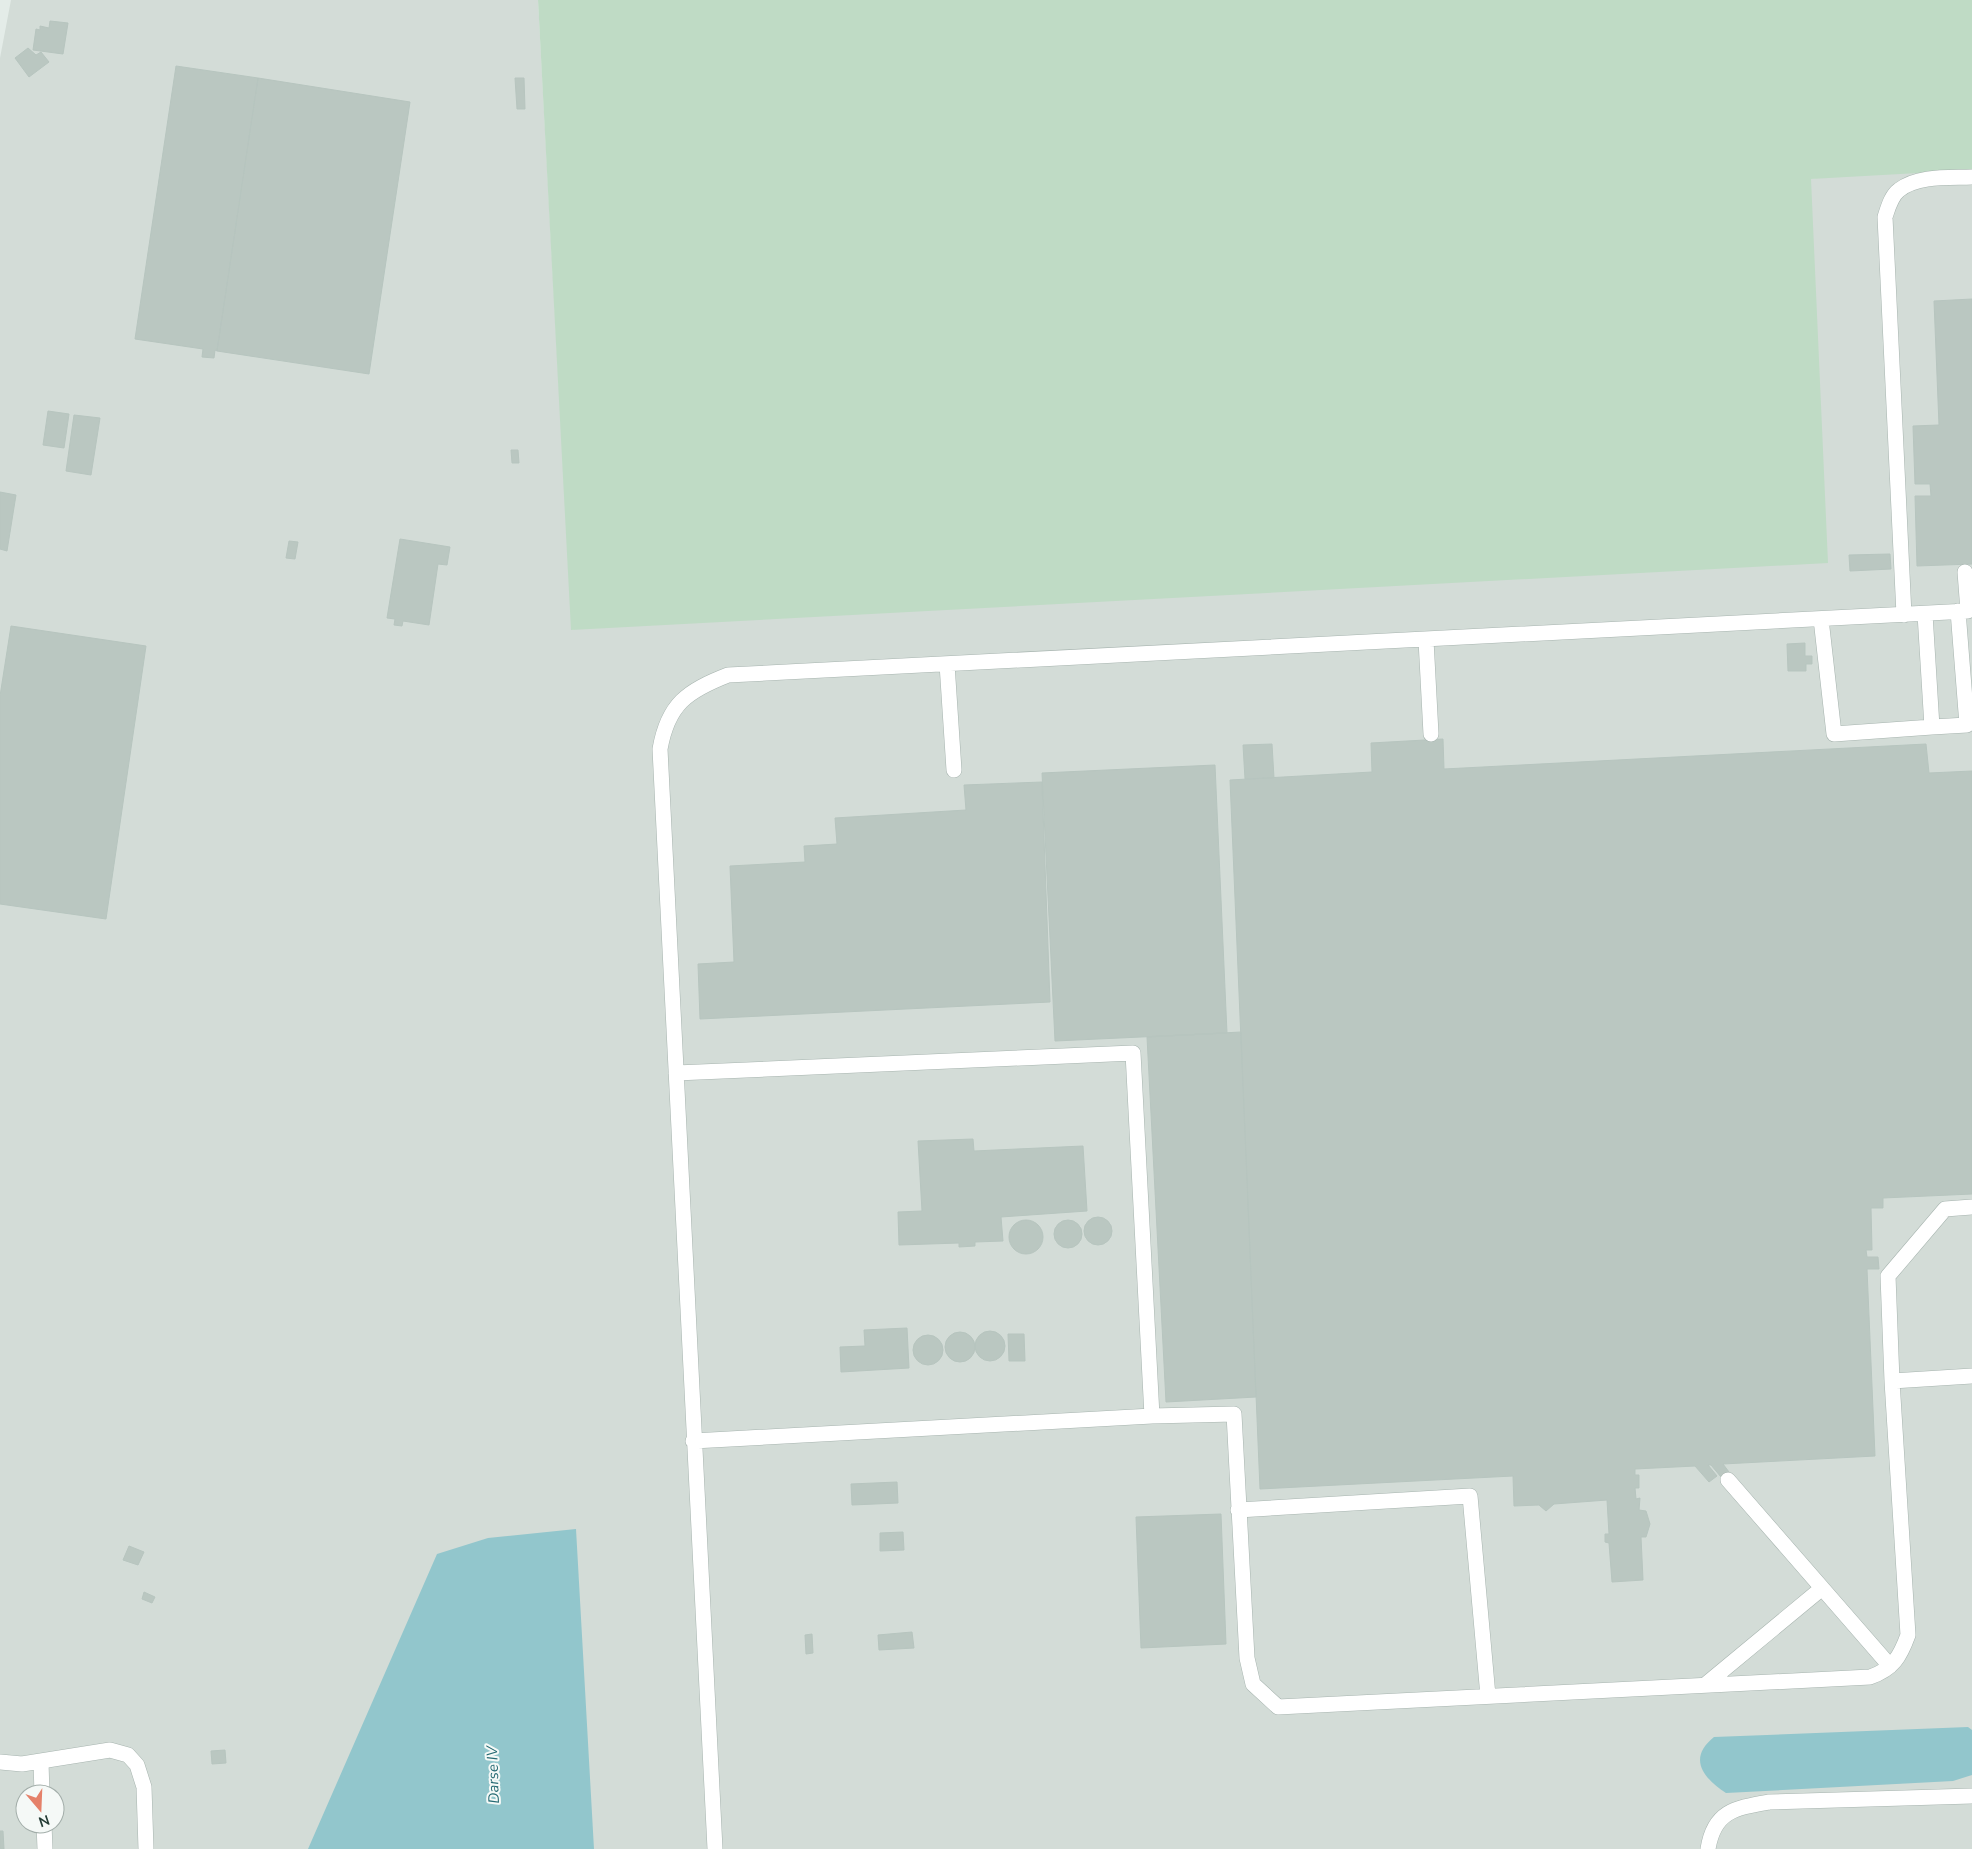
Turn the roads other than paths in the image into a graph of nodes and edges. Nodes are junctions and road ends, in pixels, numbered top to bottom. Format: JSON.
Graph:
{"nodes":[{"id":1,"x":1972,"y":177,"type":"edge"},
{"id":2,"x":1965,"y":572,"type":"dead end"},
{"id":3,"x":1958,"y":611,"type":"junction"},
{"id":4,"x":1925,"y":614,"type":"junction"},
{"id":5,"x":1904,"y":615,"type":"junction"},
{"id":6,"x":1821,"y":619,"type":"junction"},
{"id":7,"x":1426,"y":640,"type":"junction"},
{"id":8,"x":947,"y":664,"type":"junction"},
{"id":9,"x":1932,"y":727,"type":"junction"},
{"id":10,"x":1431,"y":734,"type":"dead end"},
{"id":11,"x":954,"y":770,"type":"dead end"},
{"id":12,"x":676,"y":1073,"type":"junction"},
{"id":13,"x":1972,"y":1207,"type":"edge"},
{"id":14,"x":1972,"y":1376,"type":"edge"},
{"id":15,"x":1892,"y":1381,"type":"junction"},
{"id":16,"x":1152,"y":1416,"type":"junction"},
{"id":17,"x":693,"y":1441,"type":"junction"},
{"id":18,"x":1728,"y":1480,"type":"dead end"},
{"id":19,"x":1238,"y":1510,"type":"junction"},
{"id":20,"x":1821,"y":1589,"type":"junction"},
{"id":21,"x":1890,"y":1666,"type":"junction"},
{"id":22,"x":1705,"y":1685,"type":"junction"},
{"id":23,"x":1488,"y":1696,"type":"junction"},
{"id":24,"x":0,"y":1762,"type":"edge"},
{"id":25,"x":41,"y":1762,"type":"junction"},
{"id":26,"x":42,"y":1784,"type":"edge"},
{"id":27,"x":1972,"y":1796,"type":"edge"},
{"id":28,"x":45,"y":1834,"type":"edge"},
{"id":29,"x":46,"y":1849,"type":"edge"},
{"id":30,"x":146,"y":1849,"type":"edge"},
{"id":31,"x":715,"y":1849,"type":"edge"},
{"id":32,"x":1708,"y":1849,"type":"edge"}],
"edges":[{"from":1,"to":5,"type":"lane"},
{"from":2,"to":3,"type":"lane"},
{"from":3,"to":4,"type":"lane"},
{"from":3,"to":9,"type":"lane"},
{"from":4,"to":5,"type":"lane"},
{"from":4,"to":9,"type":"lane"},
{"from":5,"to":6,"type":"lane"},
{"from":6,"to":7,"type":"lane"},
{"from":6,"to":9,"type":"lane"},
{"from":7,"to":8,"type":"lane"},
{"from":7,"to":10,"type":"lane"},
{"from":8,"to":11,"type":"lane"},
{"from":8,"to":12,"type":"lane"},
{"from":12,"to":16,"type":"lane"},
{"from":12,"to":17,"type":"lane"},
{"from":13,"to":15,"type":"lane"},
{"from":14,"to":15,"type":"lane"},
{"from":15,"to":21,"type":"lane"},
{"from":16,"to":17,"type":"lane"},
{"from":16,"to":19,"type":"lane"},
{"from":17,"to":31,"type":"lane"},
{"from":18,"to":20,"type":"lane"},
{"from":19,"to":23,"type":"lane"},
{"from":19,"to":23,"type":"lane"},
{"from":20,"to":21,"type":"lane"},
{"from":20,"to":22,"type":"lane"},
{"from":21,"to":22,"type":"lane"},
{"from":22,"to":23,"type":"lane"},
{"from":24,"to":25,"type":"lane"},
{"from":25,"to":26,"type":"lane"},
{"from":25,"to":30,"type":"lane"},
{"from":27,"to":32,"type":"lane"},
{"from":28,"to":29,"type":"lane"}]}
